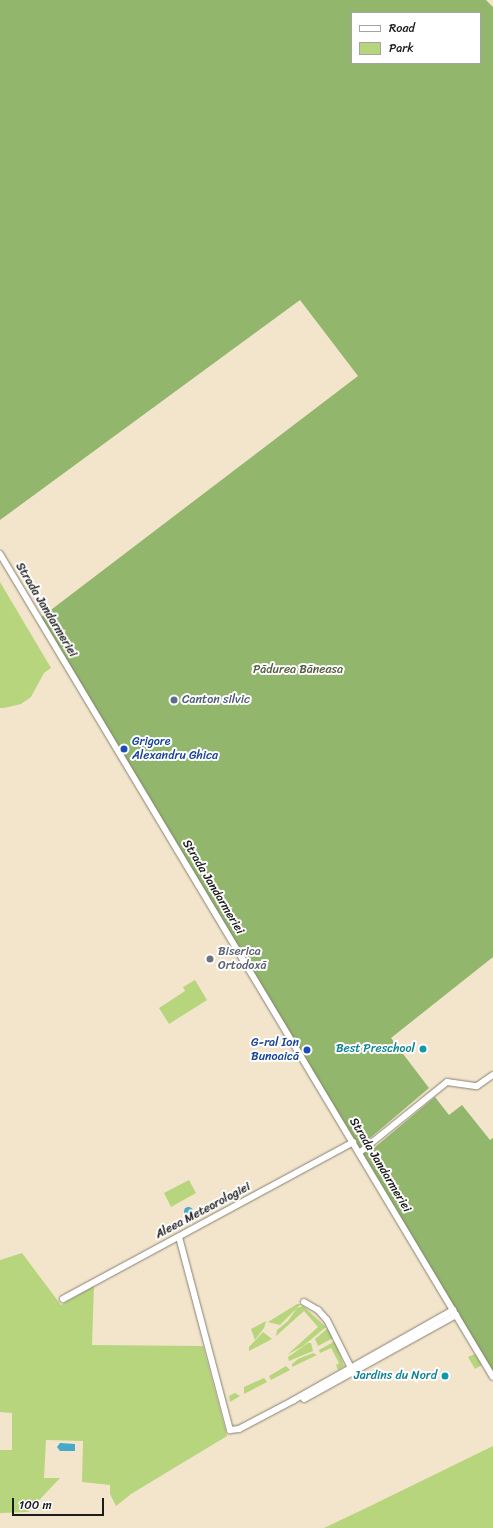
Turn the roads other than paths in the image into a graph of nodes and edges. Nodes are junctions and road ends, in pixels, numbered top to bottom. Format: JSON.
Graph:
{"nodes":[{"id":1,"x":0,"y":554,"type":"edge"},
{"id":2,"x":493,"y":1075,"type":"edge"},
{"id":3,"x":353,"y":1142,"type":"junction"},
{"id":4,"x":360,"y":1153,"type":"junction"},
{"id":5,"x":179,"y":1237,"type":"junction"},
{"id":6,"x":63,"y":1299,"type":"dead end"},
{"id":7,"x":304,"y":1302,"type":"dead end"},
{"id":8,"x":455,"y":1313,"type":"junction"},
{"id":9,"x":350,"y":1366,"type":"junction"},
{"id":10,"x":493,"y":1377,"type":"edge"},
{"id":11,"x":304,"y":1399,"type":"dead end"}],
"edges":[{"from":1,"to":3,"type":"street","name":"Strada Jandarmeriei"},
{"from":2,"to":4,"type":"street"},
{"from":3,"to":4,"type":"street","name":"Strada Jandarmeriei"},
{"from":3,"to":5,"type":"street","name":"Aleea Meteorologiei"},
{"from":4,"to":8,"type":"street","name":"Strada Jandarmeriei"},
{"from":5,"to":6,"type":"street","name":"Aleea Meteorologiei"},
{"from":5,"to":9,"type":"street"},
{"from":7,"to":9,"type":"street"},
{"from":8,"to":9,"type":"street"},
{"from":8,"to":10,"type":"street","name":"Strada Jandarmeriei"},
{"from":8,"to":11,"type":"street"}]}
